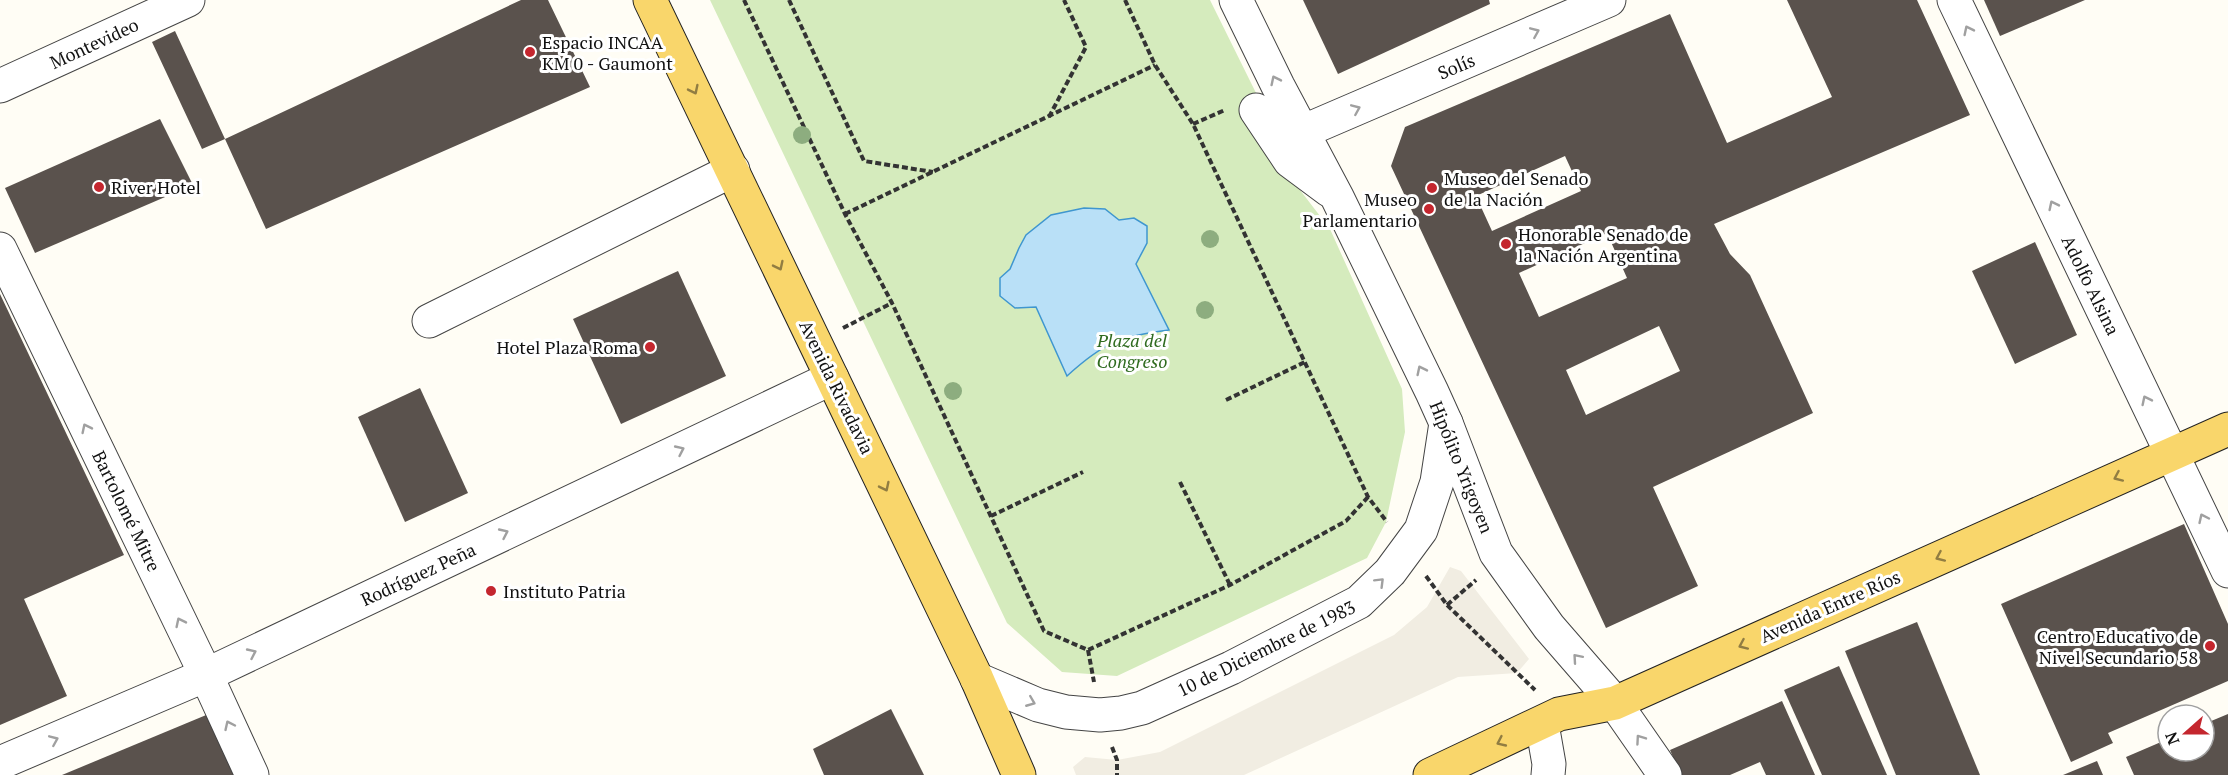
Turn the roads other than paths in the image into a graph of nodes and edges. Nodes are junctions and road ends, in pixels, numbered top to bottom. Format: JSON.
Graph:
{"nodes":[{"id":1,"x":188,"y":0,"type":"edge"},
{"id":2,"x":1236,"y":0,"type":"edge"},
{"id":3,"x":1609,"y":0,"type":"edge"},
{"id":4,"x":1954,"y":0,"type":"edge"},
{"id":5,"x":657,"y":7,"type":"edge"},
{"id":6,"x":0,"y":86,"type":"edge"},
{"id":7,"x":1256,"y":110,"type":"dead end"},
{"id":8,"x":1302,"y":132,"type":"junction"},
{"id":9,"x":733,"y":170,"type":"junction"},
{"id":10,"x":1337,"y":197,"type":"junction"},
{"id":11,"x":0,"y":249,"type":"edge"},
{"id":12,"x":429,"y":321,"type":"dead end"},
{"id":13,"x":832,"y":378,"type":"junction"},
{"id":14,"x":1446,"y":423,"type":"junction"},
{"id":15,"x":2228,"y":429,"type":"edge"},
{"id":16,"x":2172,"y":453,"type":"junction"},
{"id":17,"x":2228,"y":571,"type":"edge"},
{"id":18,"x":206,"y":675,"type":"junction"},
{"id":19,"x":977,"y":679,"type":"junction"},
{"id":20,"x":1615,"y":703,"type":"junction"},
{"id":21,"x":1550,"y":718,"type":"junction"},
{"id":22,"x":0,"y":763,"type":"edge"},
{"id":23,"x":252,"y":775,"type":"edge"},
{"id":24,"x":1019,"y":775,"type":"edge"},
{"id":25,"x":1430,"y":775,"type":"edge"},
{"id":26,"x":1548,"y":775,"type":"edge"},
{"id":27,"x":1665,"y":775,"type":"edge"}],
"edges":[{"from":1,"to":6,"type":"street","name":"Montevideo"},
{"from":8,"to":2,"type":"street","name":"Hipólito Yrigoyen","one_way":true},
{"from":8,"to":3,"type":"street","name":"Solís","one_way":true},
{"from":16,"to":4,"type":"street","name":"Adolfo Alsina","one_way":true},
{"from":5,"to":9,"type":"main road","name":"Avenida Rivadavia","one_way":true},
{"from":7,"to":10,"type":"street"},
{"from":8,"to":10,"type":"street","name":"Hipólito Yrigoyen"},
{"from":9,"to":12,"type":"street"},
{"from":9,"to":13,"type":"main road","name":"Avenida Rivadavia","one_way":true},
{"from":14,"to":10,"type":"street","name":"Hipólito Yrigoyen","one_way":true},
{"from":18,"to":11,"type":"street","name":"Bartolomé Mitre","one_way":true},
{"from":18,"to":13,"type":"street","name":"Rodríguez Peña","one_way":true},
{"from":13,"to":19,"type":"main road","name":"Avenida Rivadavia","one_way":true},
{"from":19,"to":14,"type":"street","name":"10 de Diciembre de 1983","one_way":true},
{"from":20,"to":14,"type":"street","name":"Hipólito Yrigoyen","one_way":true},
{"from":15,"to":16,"type":"main road","name":"Avenida Entre Ríos"},
{"from":17,"to":16,"type":"street","name":"Adolfo Alsina","one_way":true},
{"from":16,"to":20,"type":"main road","name":"Avenida Entre Ríos","one_way":true},
{"from":22,"to":18,"type":"street","name":"Rodríguez Peña","one_way":true},
{"from":23,"to":18,"type":"street","name":"Bartolomé Mitre","one_way":true},
{"from":19,"to":24,"type":"main road","name":"Avenida Rivadavia"},
{"from":20,"to":21,"type":"main road","name":"Avenida Entre Ríos"},
{"from":27,"to":20,"type":"street","name":"Hipólito Yrigoyen","one_way":true},
{"from":21,"to":25,"type":"main road","name":"Avenida Entre Ríos","one_way":true},
{"from":21,"to":26,"type":"street"}]}
